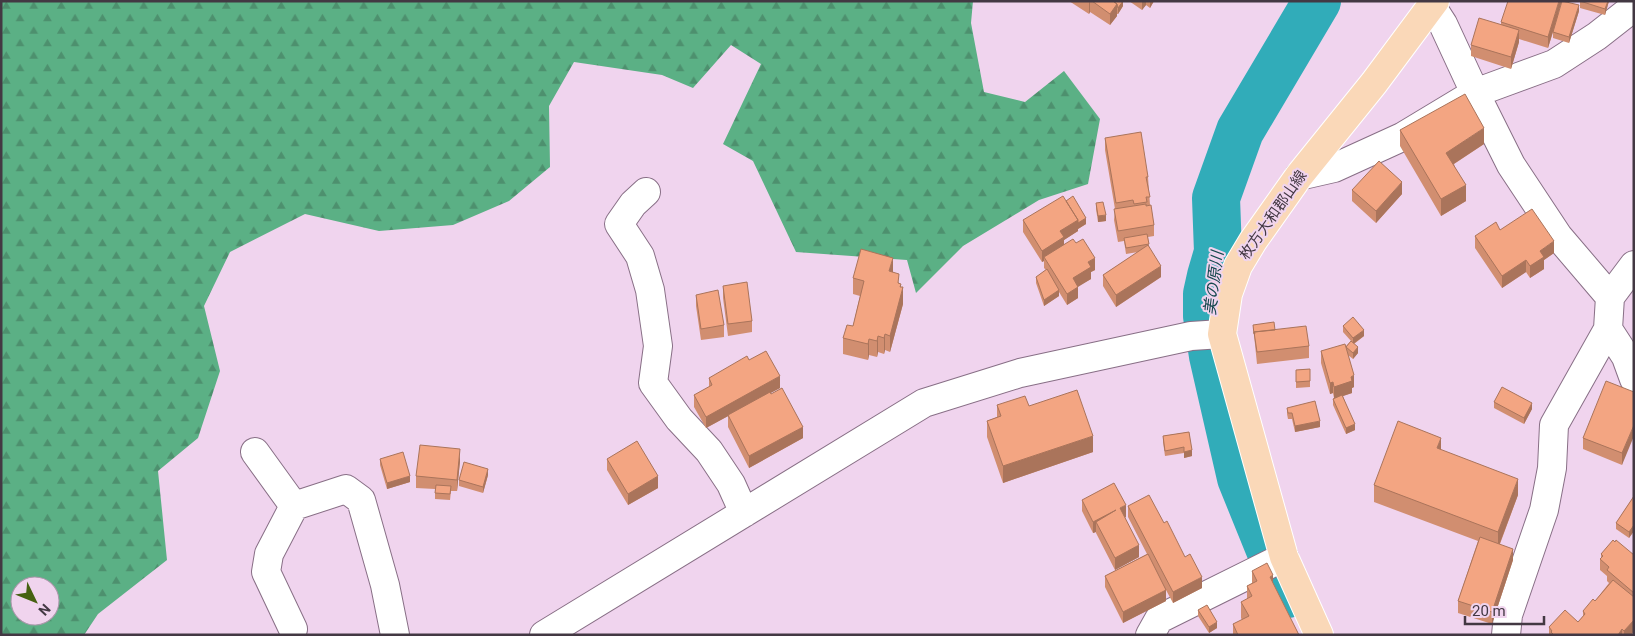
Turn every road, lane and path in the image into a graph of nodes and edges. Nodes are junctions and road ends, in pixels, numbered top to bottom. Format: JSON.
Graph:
{"nodes":[{"id":1,"x":1434,"y":4,"type":"edge"},
{"id":2,"x":1634,"y":7,"type":"edge"},
{"id":3,"x":1475,"y":93,"type":"junction"},
{"id":4,"x":1299,"y":176,"type":"junction"},
{"id":5,"x":646,"y":192,"type":"dead end"},
{"id":6,"x":1634,"y":265,"type":"edge"},
{"id":7,"x":1610,"y":297,"type":"junction"},
{"id":8,"x":1608,"y":329,"type":"junction"},
{"id":9,"x":1222,"y":334,"type":"junction"},
{"id":10,"x":1634,"y":379,"type":"edge"},
{"id":11,"x":255,"y":452,"type":"dead end"},
{"id":12,"x":294,"y":506,"type":"junction"},
{"id":13,"x":744,"y":513,"type":"junction"},
{"id":14,"x":1284,"y":557,"type":"junction"},
{"id":15,"x":293,"y":629,"type":"dead end"},
{"id":16,"x":395,"y":635,"type":"edge"},
{"id":17,"x":544,"y":635,"type":"edge"},
{"id":18,"x":1150,"y":635,"type":"edge"},
{"id":19,"x":1319,"y":635,"type":"edge"},
{"id":20,"x":1506,"y":635,"type":"edge"}],
"edges":[{"from":1,"to":3,"type":"street"},
{"from":1,"to":4,"type":"main road","name":"枚方大和郡山線"},
{"from":2,"to":3,"type":"street"},
{"from":3,"to":4,"type":"street"},
{"from":3,"to":7,"type":"street"},
{"from":4,"to":9,"type":"main road","name":"枚方大和郡山線"},
{"from":5,"to":13,"type":"street"},
{"from":6,"to":7,"type":"street"},
{"from":7,"to":8,"type":"street"},
{"from":8,"to":10,"type":"street"},
{"from":8,"to":20,"type":"street"},
{"from":9,"to":13,"type":"street"},
{"from":9,"to":14,"type":"main road","name":"枚方大和郡山線"},
{"from":11,"to":12,"type":"street"},
{"from":12,"to":15,"type":"street"},
{"from":12,"to":16,"type":"street"},
{"from":13,"to":17,"type":"street"},
{"from":14,"to":18,"type":"street"},
{"from":14,"to":19,"type":"main road","name":"枚方大和郡山線"}]}
